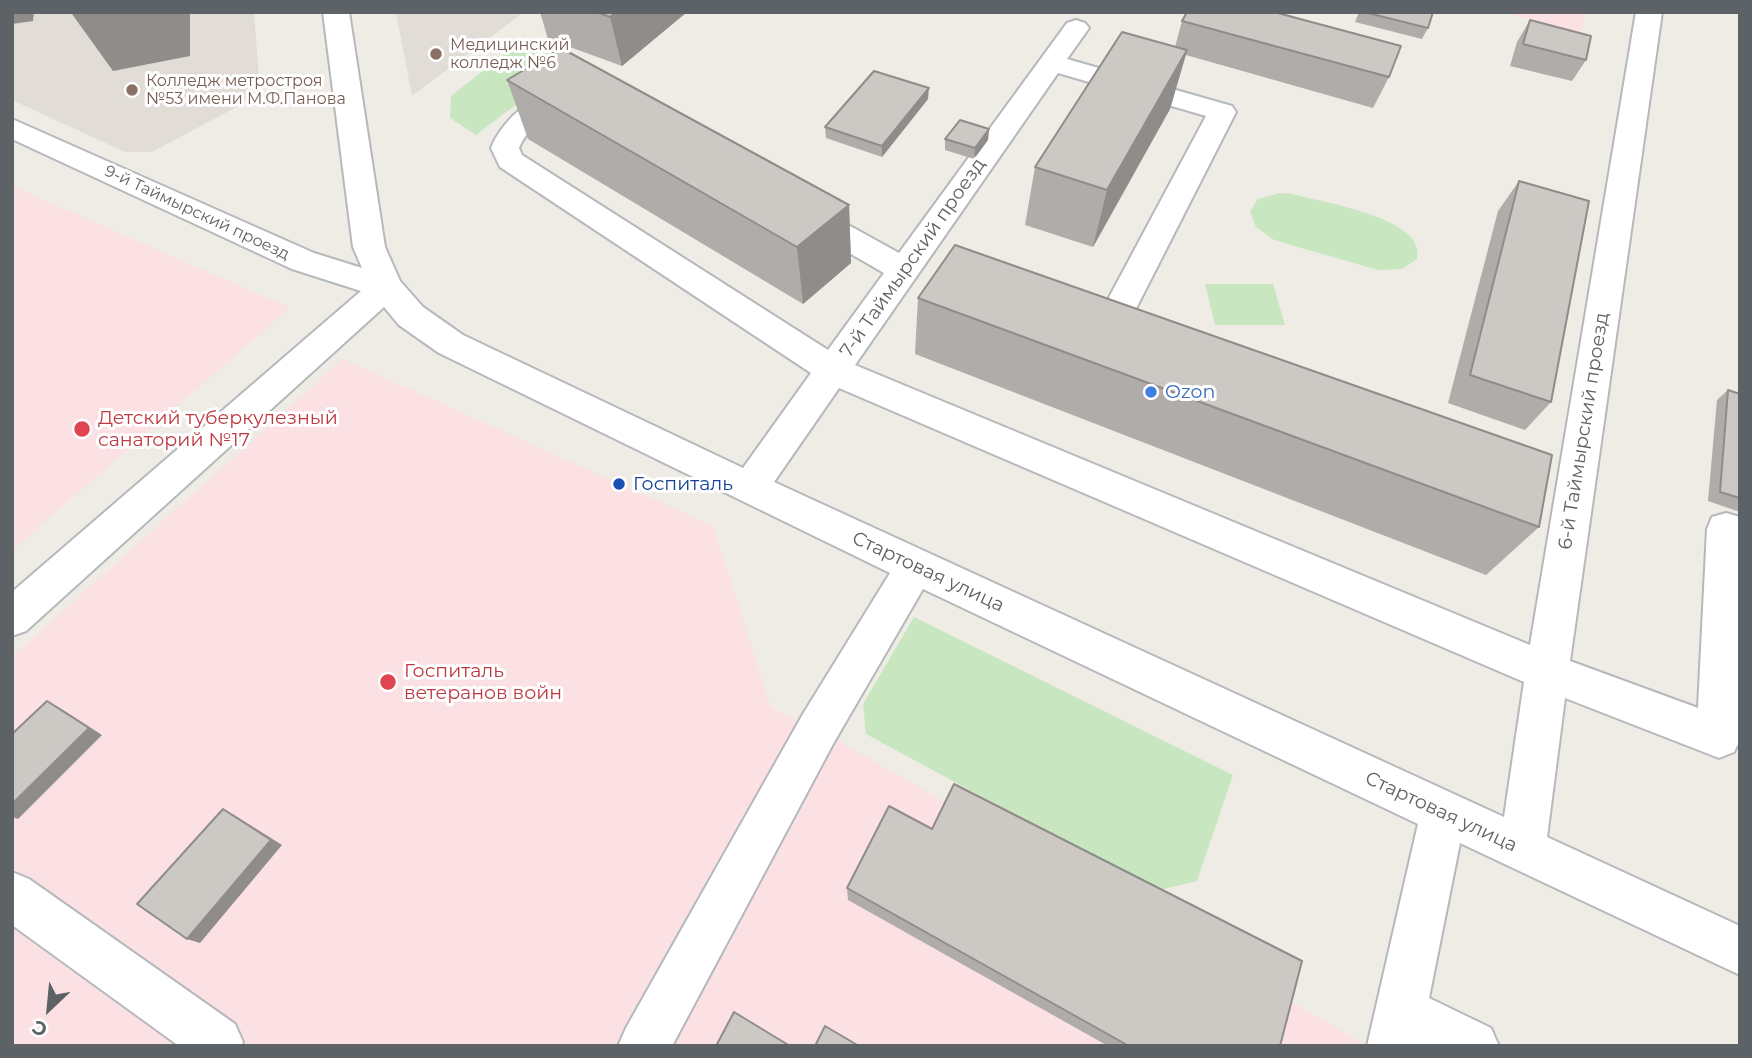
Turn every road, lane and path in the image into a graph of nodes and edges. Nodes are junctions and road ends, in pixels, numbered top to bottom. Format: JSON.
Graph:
{"nodes":[{"id":1,"x":336,"y":12,"type":"edge"},
{"id":2,"x":1649,"y":12,"type":"edge"},
{"id":3,"x":1076,"y":29,"type":"dead end"},
{"id":4,"x":1052,"y":62,"type":"junction"},
{"id":5,"x":595,"y":99,"type":"edge"},
{"id":6,"x":12,"y":128,"type":"edge"},
{"id":7,"x":773,"y":196,"type":"edge"},
{"id":8,"x":905,"y":271,"type":"junction"},
{"id":9,"x":386,"y":288,"type":"junction"},
{"id":10,"x":1107,"y":333,"type":"edge"},
{"id":11,"x":834,"y":371,"type":"junction"},
{"id":12,"x":750,"y":487,"type":"junction"},
{"id":13,"x":1740,"y":533,"type":"edge"},
{"id":14,"x":915,"y":566,"type":"junction"},
{"id":15,"x":12,"y":618,"type":"edge"},
{"id":16,"x":1547,"y":672,"type":"junction"},
{"id":17,"x":1729,"y":742,"type":"edge"},
{"id":18,"x":1443,"y":813,"type":"junction"},
{"id":19,"x":1522,"y":850,"type":"junction"},
{"id":20,"x":12,"y":895,"type":"edge"},
{"id":21,"x":1740,"y":951,"type":"edge"},
{"id":22,"x":1396,"y":1028,"type":"edge"},
{"id":23,"x":214,"y":1046,"type":"edge"},
{"id":24,"x":644,"y":1046,"type":"edge"},
{"id":25,"x":1474,"y":1046,"type":"edge"}],
"edges":[{"from":1,"to":9,"type":"street","name":"Стартовая улица"},
{"from":2,"to":16,"type":"street","name":"6-й Таймырский проезд"},
{"from":3,"to":4,"type":"street","name":"7-й Таймырский проезд"},
{"from":4,"to":8,"type":"street","name":"7-й Таймырский проезд"},
{"from":4,"to":10,"type":"street"},
{"from":5,"to":11,"type":"street"},
{"from":6,"to":9,"type":"street","name":"9-й Таймырский проезд"},
{"from":7,"to":8,"type":"street"},
{"from":8,"to":11,"type":"street","name":"7-й Таймырский проезд"},
{"from":9,"to":12,"type":"street","name":"Стартовая улица"},
{"from":9,"to":15,"type":"street"},
{"from":11,"to":12,"type":"street","name":"7-й Таймырский проезд"},
{"from":11,"to":16,"type":"street"},
{"from":12,"to":14,"type":"street","name":"Стартовая улица"},
{"from":13,"to":17,"type":"street"},
{"from":14,"to":18,"type":"street","name":"Стартовая улица"},
{"from":14,"to":24,"type":"street"},
{"from":16,"to":17,"type":"street"},
{"from":16,"to":19,"type":"street","name":"6-й Таймырский проезд"},
{"from":18,"to":19,"type":"street","name":"Стартовая улица"},
{"from":18,"to":22,"type":"street"},
{"from":19,"to":21,"type":"street","name":"Стартовая улица"},
{"from":20,"to":23,"type":"street"},
{"from":22,"to":25,"type":"street"}]}
